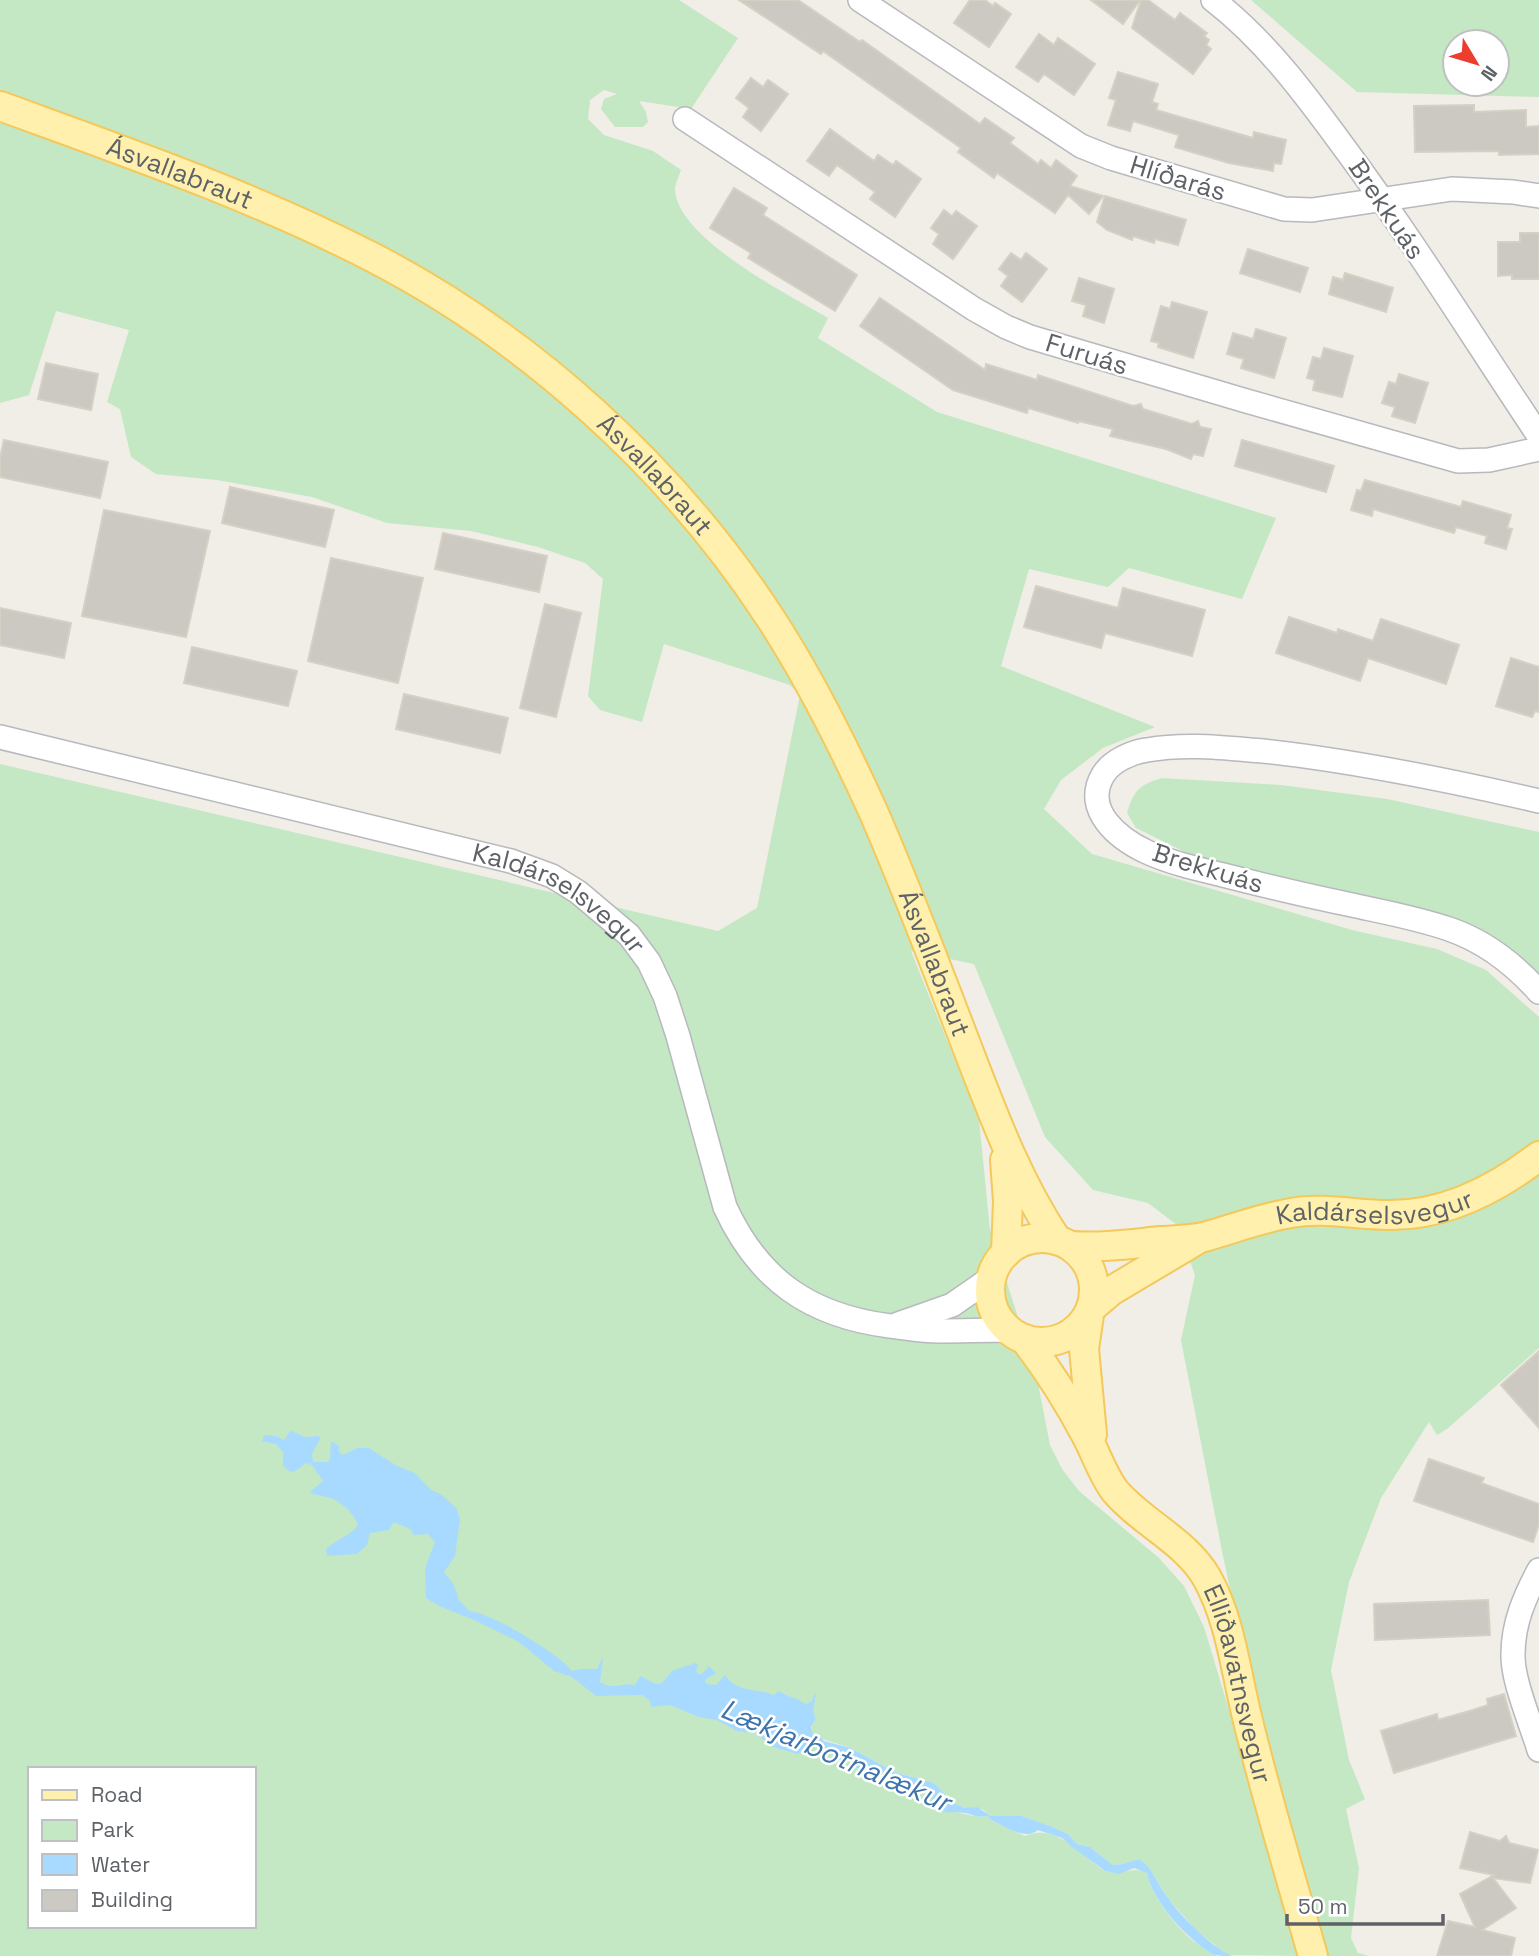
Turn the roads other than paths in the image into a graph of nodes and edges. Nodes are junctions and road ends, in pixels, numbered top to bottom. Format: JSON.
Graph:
{"nodes":[{"id":1,"x":860,"y":0,"type":"edge"},
{"id":2,"x":1213,"y":0,"type":"edge"},
{"id":3,"x":0,"y":106,"type":"edge"},
{"id":4,"x":685,"y":119,"type":"dead end"},
{"id":5,"x":1539,"y":196,"type":"edge"},
{"id":6,"x":1382,"y":199,"type":"junction"},
{"id":7,"x":1539,"y":436,"type":"edge"},
{"id":8,"x":1539,"y":449,"type":"edge"},
{"id":9,"x":0,"y":737,"type":"edge"},
{"id":10,"x":1539,"y":801,"type":"edge"},
{"id":11,"x":1539,"y":992,"type":"edge"},
{"id":12,"x":1004,"y":1143,"type":"junction"},
{"id":13,"x":1539,"y":1156,"type":"edge"},
{"id":14,"x":1200,"y":1238,"type":"junction"},
{"id":15,"x":1064,"y":1243,"type":"junction"},
{"id":16,"x":1006,"y":1253,"type":"junction"},
{"id":17,"x":991,"y":1278,"type":"junction"},
{"id":18,"x":1090,"y":1311,"type":"junction"},
{"id":19,"x":892,"y":1326,"type":"junction"},
{"id":20,"x":1017,"y":1336,"type":"junction"},
{"id":21,"x":1094,"y":1450,"type":"junction"},
{"id":22,"x":1539,"y":1570,"type":"edge"},
{"id":23,"x":1539,"y":1750,"type":"edge"},
{"id":24,"x":1313,"y":1956,"type":"edge"}],
"edges":[{"from":1,"to":6,"type":"street","name":"Hlíðarás"},
{"from":2,"to":6,"type":"street","name":"Brekkuás"},
{"from":3,"to":12,"type":"main road","name":"Ásvallabraut"},
{"from":4,"to":8,"type":"street","name":"Furuás"},
{"from":5,"to":6,"type":"street","name":"Hlíðarás"},
{"from":6,"to":7,"type":"street","name":"Brekkuás"},
{"from":9,"to":19,"type":"street","name":"Kaldárselsvegur"},
{"from":10,"to":11,"type":"street","name":"Brekkuás"},
{"from":12,"to":15,"type":"main road","name":"Ásvallabraut"},
{"from":12,"to":16,"type":"main road","name":"Ásvallabraut"},
{"from":13,"to":14,"type":"main road","name":"Kaldárselsvegur"},
{"from":14,"to":15,"type":"main road","name":"Kaldárselsvegur"},
{"from":14,"to":18,"type":"main road","name":"Kaldárselsvegur"},
{"from":15,"to":16,"type":"main road"},
{"from":15,"to":18,"type":"main road"},
{"from":16,"to":17,"type":"main road"},
{"from":17,"to":19,"type":"street","name":"Kaldárselsvegur"},
{"from":17,"to":20,"type":"main road"},
{"from":18,"to":20,"type":"main road"},
{"from":18,"to":21,"type":"main road","name":"Elliðavatnsvegur"},
{"from":19,"to":20,"type":"street","name":"Kaldárselsvegur"},
{"from":20,"to":21,"type":"main road","name":"Elliðavatnsvegur"},
{"from":21,"to":24,"type":"main road","name":"Elliðavatnsvegur"},
{"from":22,"to":23,"type":"street"}]}
